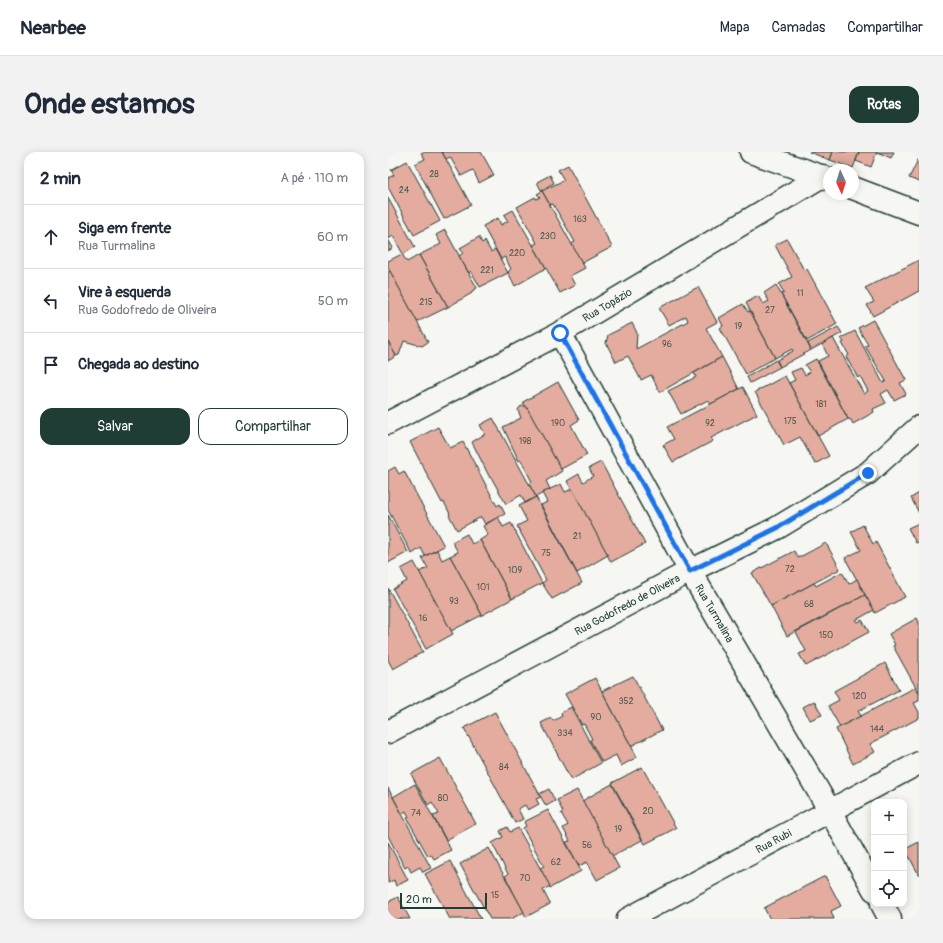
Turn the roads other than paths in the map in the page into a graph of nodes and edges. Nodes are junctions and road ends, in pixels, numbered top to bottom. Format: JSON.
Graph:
{"nodes":[{"id":1,"x":751,"y":152,"type":"edge"},
{"id":2,"x":823,"y":177,"type":"edge"},
{"id":3,"x":823,"y":179,"type":"edge"},
{"id":4,"x":859,"y":190,"type":"edge"},
{"id":5,"x":919,"y":213,"type":"edge"},
{"id":6,"x":560,"y":333,"type":"junction"},
{"id":7,"x":388,"y":423,"type":"edge"},
{"id":8,"x":919,"y":427,"type":"edge"},
{"id":9,"x":690,"y":571,"type":"junction"},
{"id":10,"x":388,"y":732,"type":"edge"},
{"id":11,"x":919,"y":763,"type":"edge"},
{"id":12,"x":830,"y":812,"type":"junction"},
{"id":13,"x":871,"y":885,"type":"edge"},
{"id":14,"x":884,"y":907,"type":"edge"},
{"id":15,"x":628,"y":919,"type":"edge"},
{"id":16,"x":890,"y":919,"type":"edge"}],
"edges":[{"from":1,"to":2,"type":"street"},
{"from":3,"to":6,"type":"street","name":"Rua Topázio"},
{"from":4,"to":5,"type":"street"},
{"from":6,"to":7,"type":"street","name":"Rua Topázio"},
{"from":6,"to":9,"type":"street","name":"Rua Turmalina"},
{"from":8,"to":9,"type":"street","name":"Rua Godofredo de Oliveira"},
{"from":9,"to":10,"type":"street","name":"Rua Godofredo de Oliveira"},
{"from":9,"to":12,"type":"street","name":"Rua Turmalina"},
{"from":11,"to":12,"type":"street","name":"Rua Rubi"},
{"from":12,"to":13,"type":"street","name":"Rua Turmalina"},
{"from":12,"to":15,"type":"street","name":"Rua Rubi"},
{"from":14,"to":16,"type":"street"}]}
